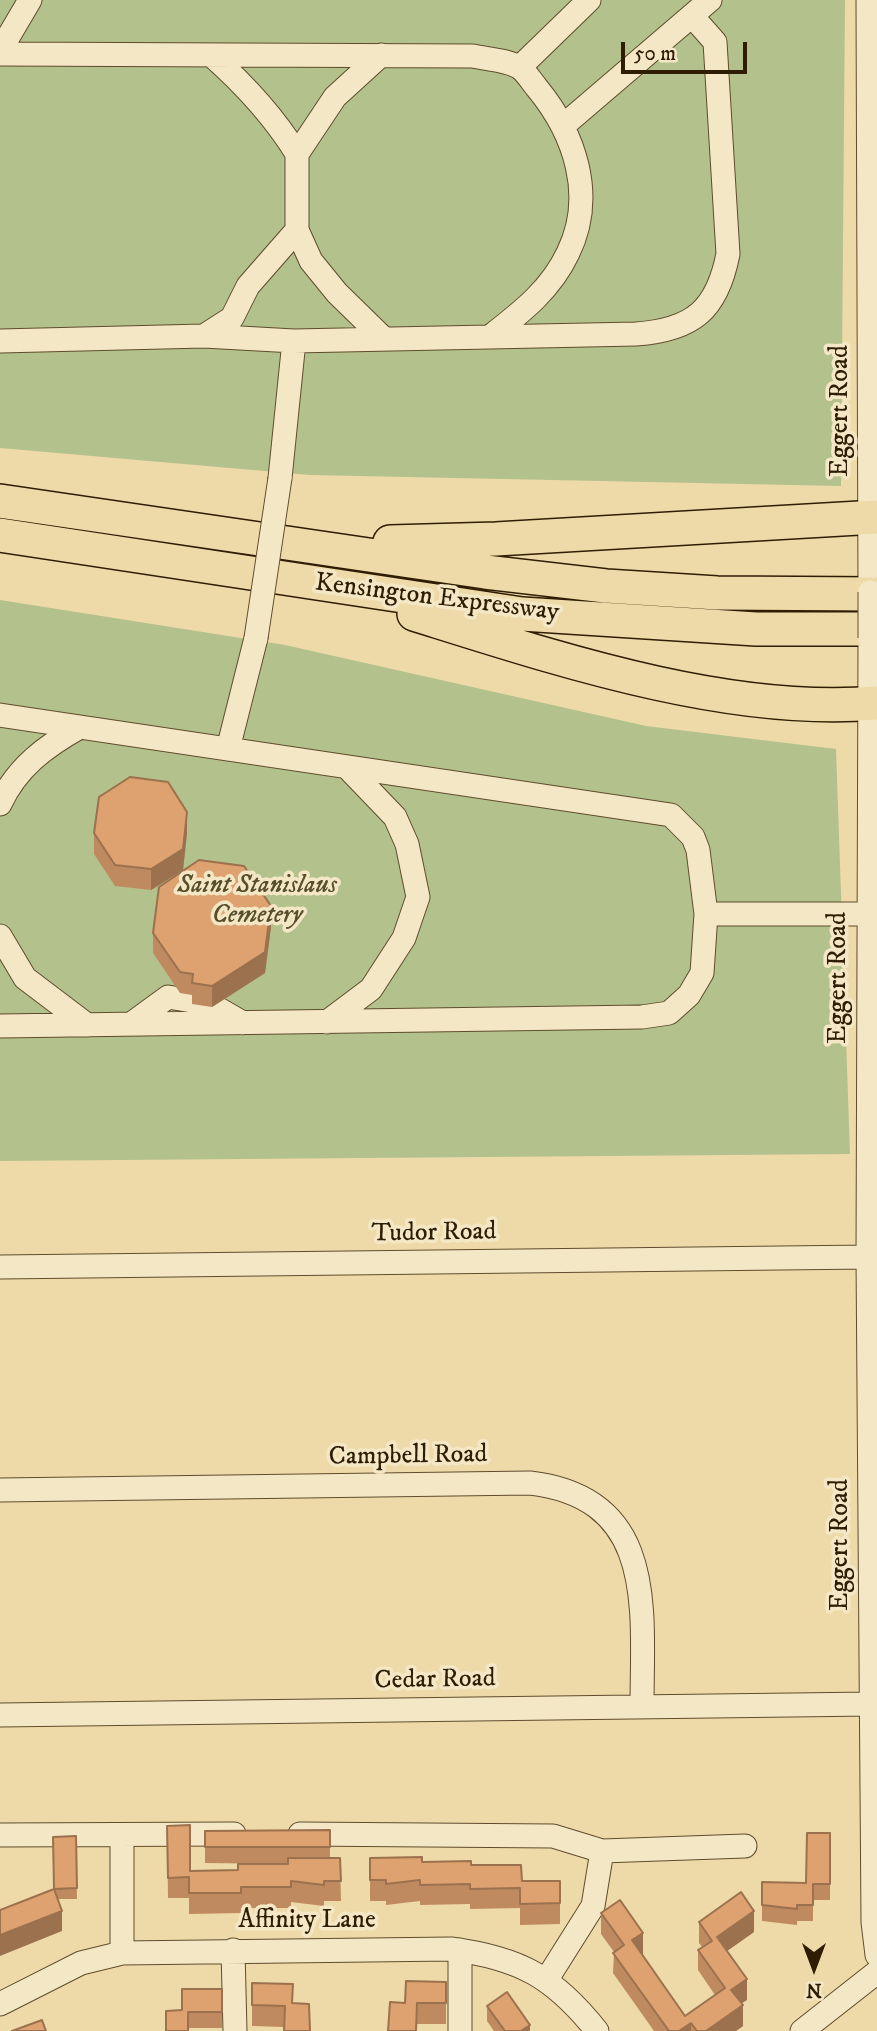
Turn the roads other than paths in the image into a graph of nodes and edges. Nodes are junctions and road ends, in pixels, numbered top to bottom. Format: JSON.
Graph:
{"nodes":[{"id":1,"x":30,"y":0,"type":"edge"},
{"id":2,"x":589,"y":0,"type":"edge"},
{"id":3,"x":710,"y":0,"type":"edge"},
{"id":4,"x":868,"y":0,"type":"edge"},
{"id":5,"x":692,"y":16,"type":"junction"},
{"id":6,"x":0,"y":53,"type":"edge"},
{"id":7,"x":211,"y":55,"type":"junction"},
{"id":8,"x":381,"y":55,"type":"junction"},
{"id":9,"x":520,"y":67,"type":"junction"},
{"id":10,"x":873,"y":120,"type":"edge"},
{"id":11,"x":564,"y":125,"type":"junction"},
{"id":12,"x":297,"y":154,"type":"junction"},
{"id":13,"x":297,"y":230,"type":"junction"},
{"id":14,"x":873,"y":326,"type":"edge"},
{"id":15,"x":492,"y":335,"type":"junction"},
{"id":16,"x":204,"y":336,"type":"junction"},
{"id":17,"x":382,"y":337,"type":"junction"},
{"id":18,"x":0,"y":341,"type":"edge"},
{"id":19,"x":294,"y":341,"type":"junction"},
{"id":20,"x":0,"y":501,"type":"edge"},
{"id":21,"x":873,"y":522,"type":"edge"},
{"id":22,"x":0,"y":535,"type":"edge"},
{"id":23,"x":290,"y":544,"type":"junction"},
{"id":24,"x":314,"y":583,"type":"junction"},
{"id":25,"x":877,"y":594,"type":"edge"},
{"id":26,"x":877,"y":629,"type":"edge"},
{"id":27,"x":872,"y":701,"type":"edge"},
{"id":28,"x":0,"y":715,"type":"edge"},
{"id":29,"x":80,"y":727,"type":"junction"},
{"id":30,"x":228,"y":749,"type":"junction"},
{"id":31,"x":347,"y":767,"type":"junction"},
{"id":32,"x":873,"y":790,"type":"edge"},
{"id":33,"x":0,"y":804,"type":"edge"},
{"id":34,"x":706,"y":914,"type":"junction"},
{"id":35,"x":867,"y":914,"type":"junction"},
{"id":36,"x":0,"y":936,"type":"edge"},
{"id":37,"x":872,"y":963,"type":"edge"},
{"id":38,"x":327,"y":1021,"type":"junction"},
{"id":39,"x":87,"y":1025,"type":"junction"},
{"id":40,"x":0,"y":1026,"type":"edge"},
{"id":41,"x":873,"y":1154,"type":"edge"},
{"id":42,"x":868,"y":1257,"type":"junction"},
{"id":43,"x":0,"y":1266,"type":"edge"},
{"id":44,"x":873,"y":1362,"type":"edge"},
{"id":45,"x":0,"y":1490,"type":"edge"},
{"id":46,"x":874,"y":1564,"type":"edge"},
{"id":47,"x":872,"y":1704,"type":"junction"},
{"id":48,"x":642,"y":1707,"type":"junction"},
{"id":49,"x":0,"y":1715,"type":"edge"},
{"id":50,"x":874,"y":1783,"type":"edge"},
{"id":51,"x":0,"y":1835,"type":"edge"},
{"id":52,"x":122,"y":1835,"type":"junction"},
{"id":53,"x":745,"y":1846,"type":"dead end"},
{"id":54,"x":602,"y":1851,"type":"junction"},
{"id":55,"x":233,"y":1950,"type":"junction"},
{"id":56,"x":460,"y":1950,"type":"junction"},
{"id":57,"x":122,"y":1953,"type":"junction"},
{"id":58,"x":877,"y":1955,"type":"edge"},
{"id":59,"x":877,"y":1972,"type":"edge"},
{"id":60,"x":547,"y":1979,"type":"junction"},
{"id":61,"x":0,"y":2004,"type":"edge"},
{"id":62,"x":235,"y":2031,"type":"edge"},
{"id":63,"x":460,"y":2031,"type":"edge"},
{"id":64,"x":597,"y":2031,"type":"edge"},
{"id":65,"x":802,"y":2031,"type":"edge"}],
"edges":[{"from":1,"to":6,"type":"street"},
{"from":2,"to":9,"type":"street"},
{"from":3,"to":5,"type":"street"},
{"from":4,"to":10,"type":"street","name":"Eggert Road"},
{"from":5,"to":11,"type":"street"},
{"from":5,"to":15,"type":"street"},
{"from":6,"to":7,"type":"street"},
{"from":7,"to":8,"type":"street"},
{"from":7,"to":12,"type":"street"},
{"from":8,"to":9,"type":"street"},
{"from":8,"to":12,"type":"street"},
{"from":9,"to":11,"type":"street"},
{"from":10,"to":14,"type":"street","name":"Eggert Road"},
{"from":11,"to":15,"type":"street"},
{"from":12,"to":13,"type":"street"},
{"from":13,"to":16,"type":"street"},
{"from":13,"to":17,"type":"street"},
{"from":14,"to":21,"type":"street","name":"Eggert Road"},
{"from":15,"to":17,"type":"street"},
{"from":16,"to":18,"type":"street"},
{"from":16,"to":19,"type":"street"},
{"from":17,"to":19,"type":"street"},
{"from":19,"to":30,"type":"street","bridge":true},
{"from":20,"to":23,"type":"highway","name":"Kensington Expressway"},
{"from":21,"to":23,"type":"highway"},
{"from":21,"to":27,"type":"street","name":"Eggert Road","bridge":true},
{"from":22,"to":24,"type":"highway","name":"Kensington Expressway"},
{"from":23,"to":25,"type":"highway","name":"Kensington Expressway"},
{"from":24,"to":26,"type":"highway","name":"Kensington Expressway"},
{"from":24,"to":27,"type":"highway"},
{"from":27,"to":32,"type":"street","name":"Eggert Road"},
{"from":28,"to":29,"type":"street"},
{"from":29,"to":30,"type":"street"},
{"from":29,"to":33,"type":"street"},
{"from":30,"to":31,"type":"street"},
{"from":31,"to":34,"type":"street"},
{"from":31,"to":38,"type":"street"},
{"from":32,"to":35,"type":"street","name":"Eggert Road"},
{"from":34,"to":35,"type":"street"},
{"from":34,"to":38,"type":"street"},
{"from":35,"to":37,"type":"street","name":"Eggert Road"},
{"from":36,"to":39,"type":"street"},
{"from":37,"to":41,"type":"street","name":"Eggert Road"},
{"from":38,"to":39,"type":"street"},
{"from":39,"to":40,"type":"street"},
{"from":41,"to":42,"type":"street","name":"Eggert Road"},
{"from":42,"to":43,"type":"street","name":"Tudor Road"},
{"from":42,"to":44,"type":"street","name":"Eggert Road"},
{"from":44,"to":46,"type":"street","name":"Eggert Road"},
{"from":45,"to":48,"type":"street","name":"Campbell Road"},
{"from":46,"to":47,"type":"street","name":"Eggert Road"},
{"from":47,"to":48,"type":"street","name":"Cedar Road"},
{"from":47,"to":50,"type":"street","name":"Eggert Road"},
{"from":48,"to":49,"type":"street","name":"Cedar Road"},
{"from":50,"to":58,"type":"street","name":"Eggert Road"},
{"from":51,"to":52,"type":"street"},
{"from":52,"to":54,"type":"street"},
{"from":52,"to":57,"type":"street"},
{"from":53,"to":54,"type":"street"},
{"from":54,"to":60,"type":"street"},
{"from":55,"to":56,"type":"street","name":"Affinity Lane"},
{"from":55,"to":57,"type":"street","name":"Affinity Lane"},
{"from":55,"to":62,"type":"street"},
{"from":56,"to":60,"type":"street","name":"Affinity Lane"},
{"from":56,"to":63,"type":"street"},
{"from":57,"to":61,"type":"street","name":"Affinity Lane"},
{"from":59,"to":65,"type":"street"},
{"from":60,"to":64,"type":"street","name":"Affinity Lane"}]}
